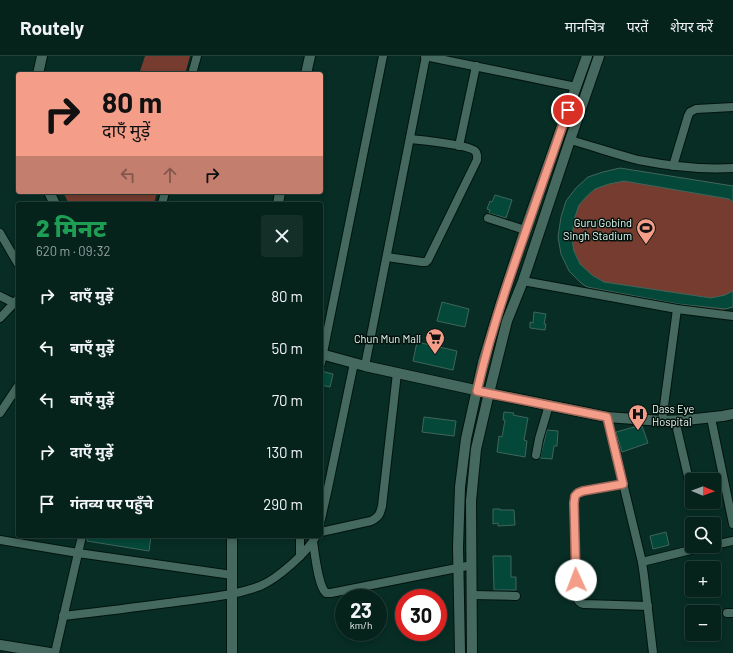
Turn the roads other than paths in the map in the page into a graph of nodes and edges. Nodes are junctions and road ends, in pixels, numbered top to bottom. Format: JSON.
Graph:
{"nodes":[{"id":1,"x":42,"y":56,"type":"edge"},
{"id":2,"x":197,"y":56,"type":"edge"},
{"id":3,"x":310,"y":56,"type":"edge"},
{"id":4,"x":383,"y":56,"type":"edge"},
{"id":5,"x":426,"y":56,"type":"edge"},
{"id":6,"x":587,"y":56,"type":"edge"},
{"id":7,"x":599,"y":56,"type":"edge"},
{"id":8,"x":476,"y":66,"type":"junction"},
{"id":9,"x":38,"y":72,"type":"edge"},
{"id":10,"x":193,"y":72,"type":"edge"},
{"id":11,"x":306,"y":72,"type":"edge"},
{"id":12,"x":576,"y":87,"type":"junction"},
{"id":13,"x":733,"y":107,"type":"edge"},
{"id":14,"x":568,"y":110,"type":"junction"},
{"id":15,"x":579,"y":113,"type":"junction"},
{"id":16,"x":410,"y":139,"type":"junction"},
{"id":17,"x":570,"y":140,"type":"junction"},
{"id":18,"x":459,"y":146,"type":"junction"},
{"id":19,"x":673,"y":166,"type":"junction"},
{"id":20,"x":733,"y":168,"type":"edge"},
{"id":21,"x":488,"y":218,"type":"dead end"},
{"id":22,"x":525,"y":230,"type":"junction"},
{"id":23,"x":0,"y":233,"type":"edge"},
{"id":24,"x":387,"y":257,"type":"junction"},
{"id":25,"x":16,"y":261,"type":"edge"},
{"id":26,"x":523,"y":281,"type":"junction"},
{"id":27,"x":0,"y":296,"type":"edge"},
{"id":28,"x":16,"y":301,"type":"edge"},
{"id":29,"x":677,"y":309,"type":"junction"},
{"id":30,"x":733,"y":316,"type":"edge"},
{"id":31,"x":0,"y":318,"type":"edge"},
{"id":32,"x":323,"y":347,"type":"edge"},
{"id":33,"x":323,"y":357,"type":"edge"},
{"id":34,"x":354,"y":363,"type":"junction"},
{"id":35,"x":365,"y":366,"type":"junction"},
{"id":36,"x":397,"y":373,"type":"junction"},
{"id":37,"x":16,"y":389,"type":"edge"},
{"id":38,"x":477,"y":391,"type":"junction"},
{"id":39,"x":489,"y":393,"type":"junction"},
{"id":40,"x":549,"y":405,"type":"junction"},
{"id":41,"x":0,"y":414,"type":"edge"},
{"id":42,"x":733,"y":414,"type":"edge"},
{"id":43,"x":607,"y":417,"type":"junction"},
{"id":44,"x":711,"y":418,"type":"junction"},
{"id":45,"x":662,"y":420,"type":"junction"},
{"id":46,"x":675,"y":420,"type":"junction"},
{"id":47,"x":536,"y":455,"type":"dead end"},
{"id":48,"x":687,"y":473,"type":"edge"},
{"id":49,"x":623,"y":484,"type":"junction"},
{"id":50,"x":323,"y":510,"type":"edge"},
{"id":51,"x":733,"y":524,"type":"edge"},
{"id":52,"x":323,"y":532,"type":"edge"},
{"id":53,"x":82,"y":538,"type":"edge"},
{"id":54,"x":232,"y":538,"type":"edge"},
{"id":55,"x":300,"y":538,"type":"edge"},
{"id":56,"x":315,"y":539,"type":"edge"},
{"id":57,"x":0,"y":540,"type":"edge"},
{"id":58,"x":733,"y":541,"type":"edge"},
{"id":59,"x":721,"y":543,"type":"edge"},
{"id":60,"x":685,"y":551,"type":"edge"},
{"id":61,"x":78,"y":553,"type":"junction"},
{"id":62,"x":300,"y":556,"type":"junction"},
{"id":63,"x":642,"y":562,"type":"junction"},
{"id":64,"x":472,"y":565,"type":"junction"},
{"id":65,"x":458,"y":568,"type":"junction"},
{"id":66,"x":232,"y":575,"type":"junction"},
{"id":67,"x":232,"y":595,"type":"junction"},
{"id":68,"x":472,"y":595,"type":"junction"},
{"id":69,"x":516,"y":596,"type":"dead end"},
{"id":70,"x":648,"y":606,"type":"junction"},
{"id":71,"x":63,"y":616,"type":"junction"},
{"id":72,"x":0,"y":645,"type":"edge"},
{"id":73,"x":50,"y":653,"type":"edge"},
{"id":74,"x":55,"y":653,"type":"edge"},
{"id":75,"x":232,"y":653,"type":"edge"},
{"id":76,"x":460,"y":653,"type":"edge"},
{"id":77,"x":472,"y":653,"type":"edge"},
{"id":78,"x":653,"y":653,"type":"edge"}],
"edges":[{"from":1,"to":9,"type":"street"},
{"from":2,"to":10,"type":"street"},
{"from":3,"to":11,"type":"street"},
{"from":4,"to":32,"type":"street"},
{"from":5,"to":8,"type":"street"},
{"from":5,"to":16,"type":"street"},
{"from":6,"to":12,"type":"street"},
{"from":7,"to":15,"type":"street"},
{"from":8,"to":12,"type":"street"},
{"from":8,"to":18,"type":"street"},
{"from":12,"to":14,"type":"street"},
{"from":13,"to":19,"type":"street"},
{"from":14,"to":15,"type":"street"},
{"from":14,"to":22,"type":"street"},
{"from":15,"to":17,"type":"street"},
{"from":16,"to":18,"type":"street"},
{"from":16,"to":24,"type":"street"},
{"from":17,"to":19,"type":"street"},
{"from":17,"to":26,"type":"street"},
{"from":18,"to":24,"type":"street"},
{"from":19,"to":20,"type":"street"},
{"from":21,"to":22,"type":"street"},
{"from":22,"to":38,"type":"street"},
{"from":23,"to":25,"type":"street"},
{"from":24,"to":35,"type":"street"},
{"from":26,"to":29,"type":"street"},
{"from":26,"to":39,"type":"street"},
{"from":27,"to":28,"type":"street"},
{"from":28,"to":31,"type":"street"},
{"from":29,"to":30,"type":"street"},
{"from":29,"to":45,"type":"street"},
{"from":33,"to":34,"type":"street"},
{"from":34,"to":35,"type":"street"},
{"from":34,"to":50,"type":"street"},
{"from":35,"to":36,"type":"street"},
{"from":36,"to":38,"type":"street"},
{"from":36,"to":52,"type":"street"},
{"from":37,"to":41,"type":"street"},
{"from":38,"to":39,"type":"street"},
{"from":38,"to":65,"type":"street"},
{"from":39,"to":40,"type":"street"},
{"from":39,"to":64,"type":"street"},
{"from":40,"to":43,"type":"street"},
{"from":40,"to":47,"type":"street"},
{"from":42,"to":44,"type":"street"},
{"from":43,"to":45,"type":"street"},
{"from":43,"to":49,"type":"street"},
{"from":44,"to":46,"type":"street"},
{"from":44,"to":51,"type":"street"},
{"from":45,"to":46,"type":"street"},
{"from":46,"to":48,"type":"street"},
{"from":49,"to":63,"type":"street"},
{"from":49,"to":70,"type":"street"},
{"from":53,"to":61,"type":"street"},
{"from":54,"to":66,"type":"street"},
{"from":55,"to":62,"type":"street"},
{"from":56,"to":62,"type":"street"},
{"from":56,"to":65,"type":"street"},
{"from":57,"to":61,"type":"street"},
{"from":58,"to":59,"type":"street"},
{"from":60,"to":63,"type":"street"},
{"from":61,"to":66,"type":"street"},
{"from":61,"to":71,"type":"street"},
{"from":62,"to":67,"type":"street"},
{"from":63,"to":70,"type":"street"},
{"from":64,"to":65,"type":"street"},
{"from":64,"to":68,"type":"street"},
{"from":65,"to":76,"type":"street"},
{"from":66,"to":67,"type":"street"},
{"from":67,"to":71,"type":"street"},
{"from":67,"to":75,"type":"street"},
{"from":68,"to":69,"type":"street"},
{"from":68,"to":77,"type":"street"},
{"from":70,"to":78,"type":"street"},
{"from":71,"to":74,"type":"street"},
{"from":72,"to":73,"type":"street"}]}
